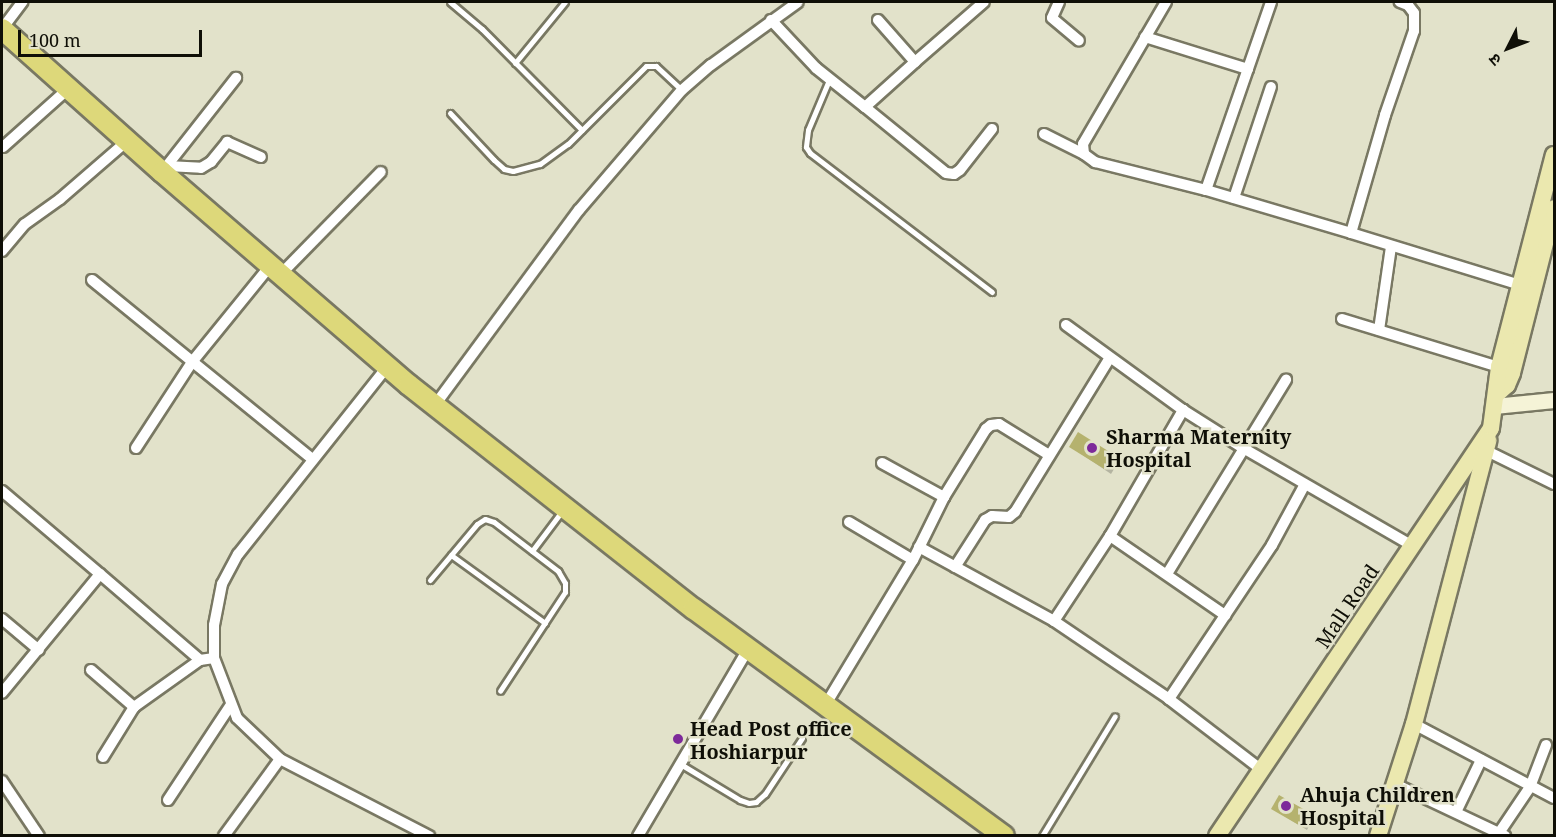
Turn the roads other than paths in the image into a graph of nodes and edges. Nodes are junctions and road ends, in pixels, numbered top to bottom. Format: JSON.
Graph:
{"nodes":[{"id":1,"x":22,"y":2,"type":"edge"},
{"id":2,"x":450,"y":2,"type":"edge"},
{"id":3,"x":565,"y":2,"type":"edge"},
{"id":4,"x":798,"y":2,"type":"edge"},
{"id":5,"x":984,"y":2,"type":"edge"},
{"id":6,"x":1059,"y":2,"type":"edge"},
{"id":7,"x":1166,"y":2,"type":"edge"},
{"id":8,"x":1271,"y":2,"type":"edge"},
{"id":9,"x":1401,"y":2,"type":"edge"},
{"id":10,"x":771,"y":20,"type":"junction"},
{"id":11,"x":878,"y":20,"type":"dead end"},
{"id":12,"x":2,"y":29,"type":"edge"},
{"id":13,"x":1144,"y":36,"type":"junction"},
{"id":14,"x":1079,"y":41,"type":"dead end"},
{"id":15,"x":915,"y":62,"type":"junction"},
{"id":16,"x":515,"y":63,"type":"junction"},
{"id":17,"x":1248,"y":69,"type":"junction"},
{"id":18,"x":236,"y":78,"type":"dead end"},
{"id":19,"x":829,"y":80,"type":"junction"},
{"id":20,"x":1271,"y":87,"type":"dead end"},
{"id":21,"x":69,"y":88,"type":"junction"},
{"id":22,"x":682,"y":90,"type":"junction"},
{"id":23,"x":865,"y":107,"type":"junction"},
{"id":24,"x":450,"y":113,"type":"dead end"},
{"id":25,"x":992,"y":129,"type":"dead end"},
{"id":26,"x":582,"y":130,"type":"junction"},
{"id":27,"x":1044,"y":134,"type":"dead end"},
{"id":28,"x":127,"y":141,"type":"junction"},
{"id":29,"x":3,"y":147,"type":"dead end"},
{"id":30,"x":1084,"y":154,"type":"junction"},
{"id":31,"x":1554,"y":155,"type":"edge"},
{"id":32,"x":261,"y":158,"type":"dead end"},
{"id":33,"x":164,"y":169,"type":"junction"},
{"id":34,"x":381,"y":172,"type":"dead end"},
{"id":35,"x":1206,"y":190,"type":"junction"},
{"id":36,"x":1234,"y":198,"type":"junction"},
{"id":37,"x":1554,"y":208,"type":"edge"},
{"id":38,"x":1351,"y":233,"type":"junction"},
{"id":39,"x":1391,"y":247,"type":"junction"},
{"id":40,"x":2,"y":251,"type":"edge"},
{"id":41,"x":275,"y":271,"type":"junction"},
{"id":42,"x":92,"y":280,"type":"dead end"},
{"id":43,"x":1526,"y":287,"type":"junction"},
{"id":44,"x":992,"y":292,"type":"dead end"},
{"id":45,"x":1342,"y":319,"type":"dead end"},
{"id":46,"x":1066,"y":325,"type":"dead end"},
{"id":47,"x":1379,"y":330,"type":"junction"},
{"id":48,"x":1109,"y":359,"type":"junction"},
{"id":49,"x":192,"y":362,"type":"junction"},
{"id":50,"x":387,"y":367,"type":"junction"},
{"id":51,"x":1499,"y":367,"type":"junction"},
{"id":52,"x":1286,"y":380,"type":"dead end"},
{"id":53,"x":1496,"y":400,"type":"junction"},
{"id":54,"x":1554,"y":400,"type":"edge"},
{"id":55,"x":435,"y":405,"type":"junction"},
{"id":56,"x":1183,"y":410,"type":"junction"},
{"id":57,"x":1491,"y":428,"type":"junction"},
{"id":58,"x":136,"y":448,"type":"dead end"},
{"id":59,"x":1243,"y":448,"type":"junction"},
{"id":60,"x":1485,"y":450,"type":"junction"},
{"id":61,"x":1049,"y":455,"type":"junction"},
{"id":62,"x":312,"y":459,"type":"junction"},
{"id":63,"x":882,"y":463,"type":"dead end"},
{"id":64,"x":1305,"y":484,"type":"junction"},
{"id":65,"x":1554,"y":484,"type":"edge"},
{"id":66,"x":2,"y":491,"type":"edge"},
{"id":67,"x":944,"y":497,"type":"junction"},
{"id":68,"x":565,"y":507,"type":"junction"},
{"id":69,"x":849,"y":522,"type":"dead end"},
{"id":70,"x":1110,"y":536,"type":"junction"},
{"id":71,"x":1413,"y":546,"type":"junction"},
{"id":72,"x":919,"y":547,"type":"junction"},
{"id":73,"x":532,"y":551,"type":"junction"},
{"id":74,"x":451,"y":555,"type":"junction"},
{"id":75,"x":913,"y":560,"type":"junction"},
{"id":76,"x":955,"y":567,"type":"junction"},
{"id":77,"x":100,"y":574,"type":"junction"},
{"id":78,"x":1167,"y":574,"type":"junction"},
{"id":79,"x":430,"y":580,"type":"dead end"},
{"id":80,"x":1225,"y":615,"type":"junction"},
{"id":81,"x":2,"y":619,"type":"edge"},
{"id":82,"x":1054,"y":621,"type":"junction"},
{"id":83,"x":545,"y":623,"type":"junction"},
{"id":84,"x":748,"y":649,"type":"junction"},
{"id":85,"x":39,"y":650,"type":"junction"},
{"id":86,"x":214,"y":658,"type":"junction"},
{"id":87,"x":200,"y":660,"type":"junction"},
{"id":88,"x":91,"y":670,"type":"dead end"},
{"id":89,"x":500,"y":691,"type":"dead end"},
{"id":90,"x":2,"y":693,"type":"edge"},
{"id":91,"x":1169,"y":699,"type":"junction"},
{"id":92,"x":826,"y":704,"type":"junction"},
{"id":93,"x":230,"y":706,"type":"junction"},
{"id":94,"x":134,"y":707,"type":"junction"},
{"id":95,"x":1115,"y":716,"type":"dead end"},
{"id":96,"x":1414,"y":724,"type":"junction"},
{"id":97,"x":802,"y":738,"type":"dead end"},
{"id":98,"x":1546,"y":745,"type":"dead end"},
{"id":99,"x":103,"y":757,"type":"dead end"},
{"id":100,"x":280,"y":759,"type":"junction"},
{"id":101,"x":1481,"y":760,"type":"junction"},
{"id":102,"x":682,"y":765,"type":"junction"},
{"id":103,"x":1262,"y":770,"type":"junction"},
{"id":104,"x":2,"y":780,"type":"edge"},
{"id":105,"x":1395,"y":784,"type":"junction"},
{"id":106,"x":1530,"y":787,"type":"junction"},
{"id":107,"x":1554,"y":798,"type":"edge"},
{"id":108,"x":168,"y":800,"type":"dead end"},
{"id":109,"x":1456,"y":812,"type":"junction"},
{"id":110,"x":1502,"y":834,"type":"edge"},
{"id":111,"x":39,"y":836,"type":"edge"},
{"id":112,"x":224,"y":836,"type":"edge"},
{"id":113,"x":429,"y":836,"type":"edge"},
{"id":114,"x":638,"y":836,"type":"edge"},
{"id":115,"x":1004,"y":836,"type":"edge"},
{"id":116,"x":1042,"y":836,"type":"edge"},
{"id":117,"x":1217,"y":836,"type":"edge"},
{"id":118,"x":1378,"y":836,"type":"edge"}],
"edges":[{"from":1,"to":12,"type":"street"},
{"from":2,"to":16,"type":"lane"},
{"from":3,"to":16,"type":"lane"},
{"from":4,"to":10,"type":"street"},
{"from":5,"to":15,"type":"street"},
{"from":6,"to":14,"type":"street"},
{"from":7,"to":13,"type":"street"},
{"from":8,"to":17,"type":"street"},
{"from":9,"to":38,"type":"street"},
{"from":10,"to":19,"type":"street"},
{"from":10,"to":22,"type":"street"},
{"from":11,"to":15,"type":"street"},
{"from":12,"to":21,"type":"highway"},
{"from":13,"to":17,"type":"street"},
{"from":13,"to":30,"type":"street"},
{"from":15,"to":23,"type":"street"},
{"from":16,"to":26,"type":"lane"},
{"from":17,"to":35,"type":"street"},
{"from":18,"to":33,"type":"street"},
{"from":19,"to":23,"type":"street"},
{"from":19,"to":44,"type":"lane"},
{"from":20,"to":36,"type":"street"},
{"from":21,"to":28,"type":"highway"},
{"from":21,"to":29,"type":"street"},
{"from":22,"to":26,"type":"lane"},
{"from":22,"to":55,"type":"street"},
{"from":23,"to":25,"type":"street"},
{"from":24,"to":26,"type":"lane"},
{"from":27,"to":30,"type":"street"},
{"from":28,"to":33,"type":"highway"},
{"from":28,"to":40,"type":"street"},
{"from":30,"to":35,"type":"street"},
{"from":31,"to":43,"type":"main road","name":"Mall Road"},
{"from":32,"to":33,"type":"street"},
{"from":33,"to":41,"type":"highway"},
{"from":34,"to":41,"type":"street"},
{"from":35,"to":36,"type":"street"},
{"from":36,"to":38,"type":"street"},
{"from":37,"to":43,"type":"main road","name":"Mall Road"},
{"from":38,"to":39,"type":"street"},
{"from":39,"to":43,"type":"street"},
{"from":39,"to":47,"type":"street"},
{"from":41,"to":49,"type":"street"},
{"from":41,"to":50,"type":"highway"},
{"from":42,"to":49,"type":"street"},
{"from":43,"to":51,"type":"main road","name":"Mall Road"},
{"from":43,"to":53,"type":"main road","name":"Mall Road"},
{"from":45,"to":47,"type":"street"},
{"from":46,"to":48,"type":"street"},
{"from":47,"to":51,"type":"street"},
{"from":48,"to":56,"type":"street"},
{"from":48,"to":61,"type":"street"},
{"from":49,"to":58,"type":"street"},
{"from":49,"to":62,"type":"street"},
{"from":50,"to":55,"type":"highway"},
{"from":50,"to":62,"type":"street"},
{"from":51,"to":53,"type":"main road","name":"Mall Road"},
{"from":52,"to":59,"type":"street"},
{"from":53,"to":54,"type":"street"},
{"from":53,"to":57,"type":"main road","name":"Mall Road"},
{"from":55,"to":68,"type":"highway"},
{"from":56,"to":59,"type":"street"},
{"from":56,"to":70,"type":"street"},
{"from":57,"to":60,"type":"main road"},
{"from":57,"to":71,"type":"main road","name":"Mall Road"},
{"from":59,"to":64,"type":"street"},
{"from":59,"to":78,"type":"street"},
{"from":60,"to":65,"type":"street"},
{"from":60,"to":96,"type":"main road"},
{"from":61,"to":67,"type":"street"},
{"from":61,"to":76,"type":"street"},
{"from":62,"to":86,"type":"street"},
{"from":63,"to":67,"type":"street"},
{"from":64,"to":71,"type":"street"},
{"from":64,"to":80,"type":"street"},
{"from":66,"to":77,"type":"street"},
{"from":67,"to":72,"type":"street"},
{"from":68,"to":73,"type":"lane"},
{"from":68,"to":84,"type":"highway"},
{"from":69,"to":75,"type":"street"},
{"from":70,"to":78,"type":"street"},
{"from":70,"to":82,"type":"street"},
{"from":71,"to":103,"type":"main road","name":"Mall Road"},
{"from":72,"to":75,"type":"street"},
{"from":72,"to":76,"type":"street"},
{"from":73,"to":74,"type":"lane"},
{"from":73,"to":83,"type":"lane"},
{"from":74,"to":79,"type":"lane"},
{"from":74,"to":83,"type":"lane"},
{"from":75,"to":92,"type":"street"},
{"from":76,"to":82,"type":"street"},
{"from":77,"to":85,"type":"street"},
{"from":77,"to":87,"type":"street"},
{"from":78,"to":80,"type":"street"},
{"from":80,"to":91,"type":"street"},
{"from":81,"to":85,"type":"street"},
{"from":82,"to":91,"type":"street"},
{"from":83,"to":89,"type":"lane"},
{"from":84,"to":92,"type":"highway"},
{"from":84,"to":102,"type":"street"},
{"from":85,"to":90,"type":"street"},
{"from":86,"to":87,"type":"street"},
{"from":86,"to":93,"type":"street"},
{"from":87,"to":94,"type":"street"},
{"from":88,"to":94,"type":"street"},
{"from":91,"to":103,"type":"street"},
{"from":92,"to":115,"type":"highway"},
{"from":93,"to":100,"type":"street"},
{"from":93,"to":108,"type":"street"},
{"from":94,"to":99,"type":"street"},
{"from":95,"to":116,"type":"lane"},
{"from":96,"to":101,"type":"street"},
{"from":96,"to":105,"type":"main road"},
{"from":97,"to":102,"type":"lane"},
{"from":98,"to":106,"type":"street"},
{"from":100,"to":112,"type":"street"},
{"from":100,"to":113,"type":"street"},
{"from":101,"to":106,"type":"street"},
{"from":101,"to":109,"type":"street"},
{"from":102,"to":114,"type":"street"},
{"from":103,"to":117,"type":"main road","name":"Mall Road"},
{"from":104,"to":111,"type":"street"},
{"from":105,"to":109,"type":"street"},
{"from":105,"to":118,"type":"main road"},
{"from":106,"to":107,"type":"street"},
{"from":106,"to":110,"type":"street"},
{"from":109,"to":110,"type":"street"}]}
